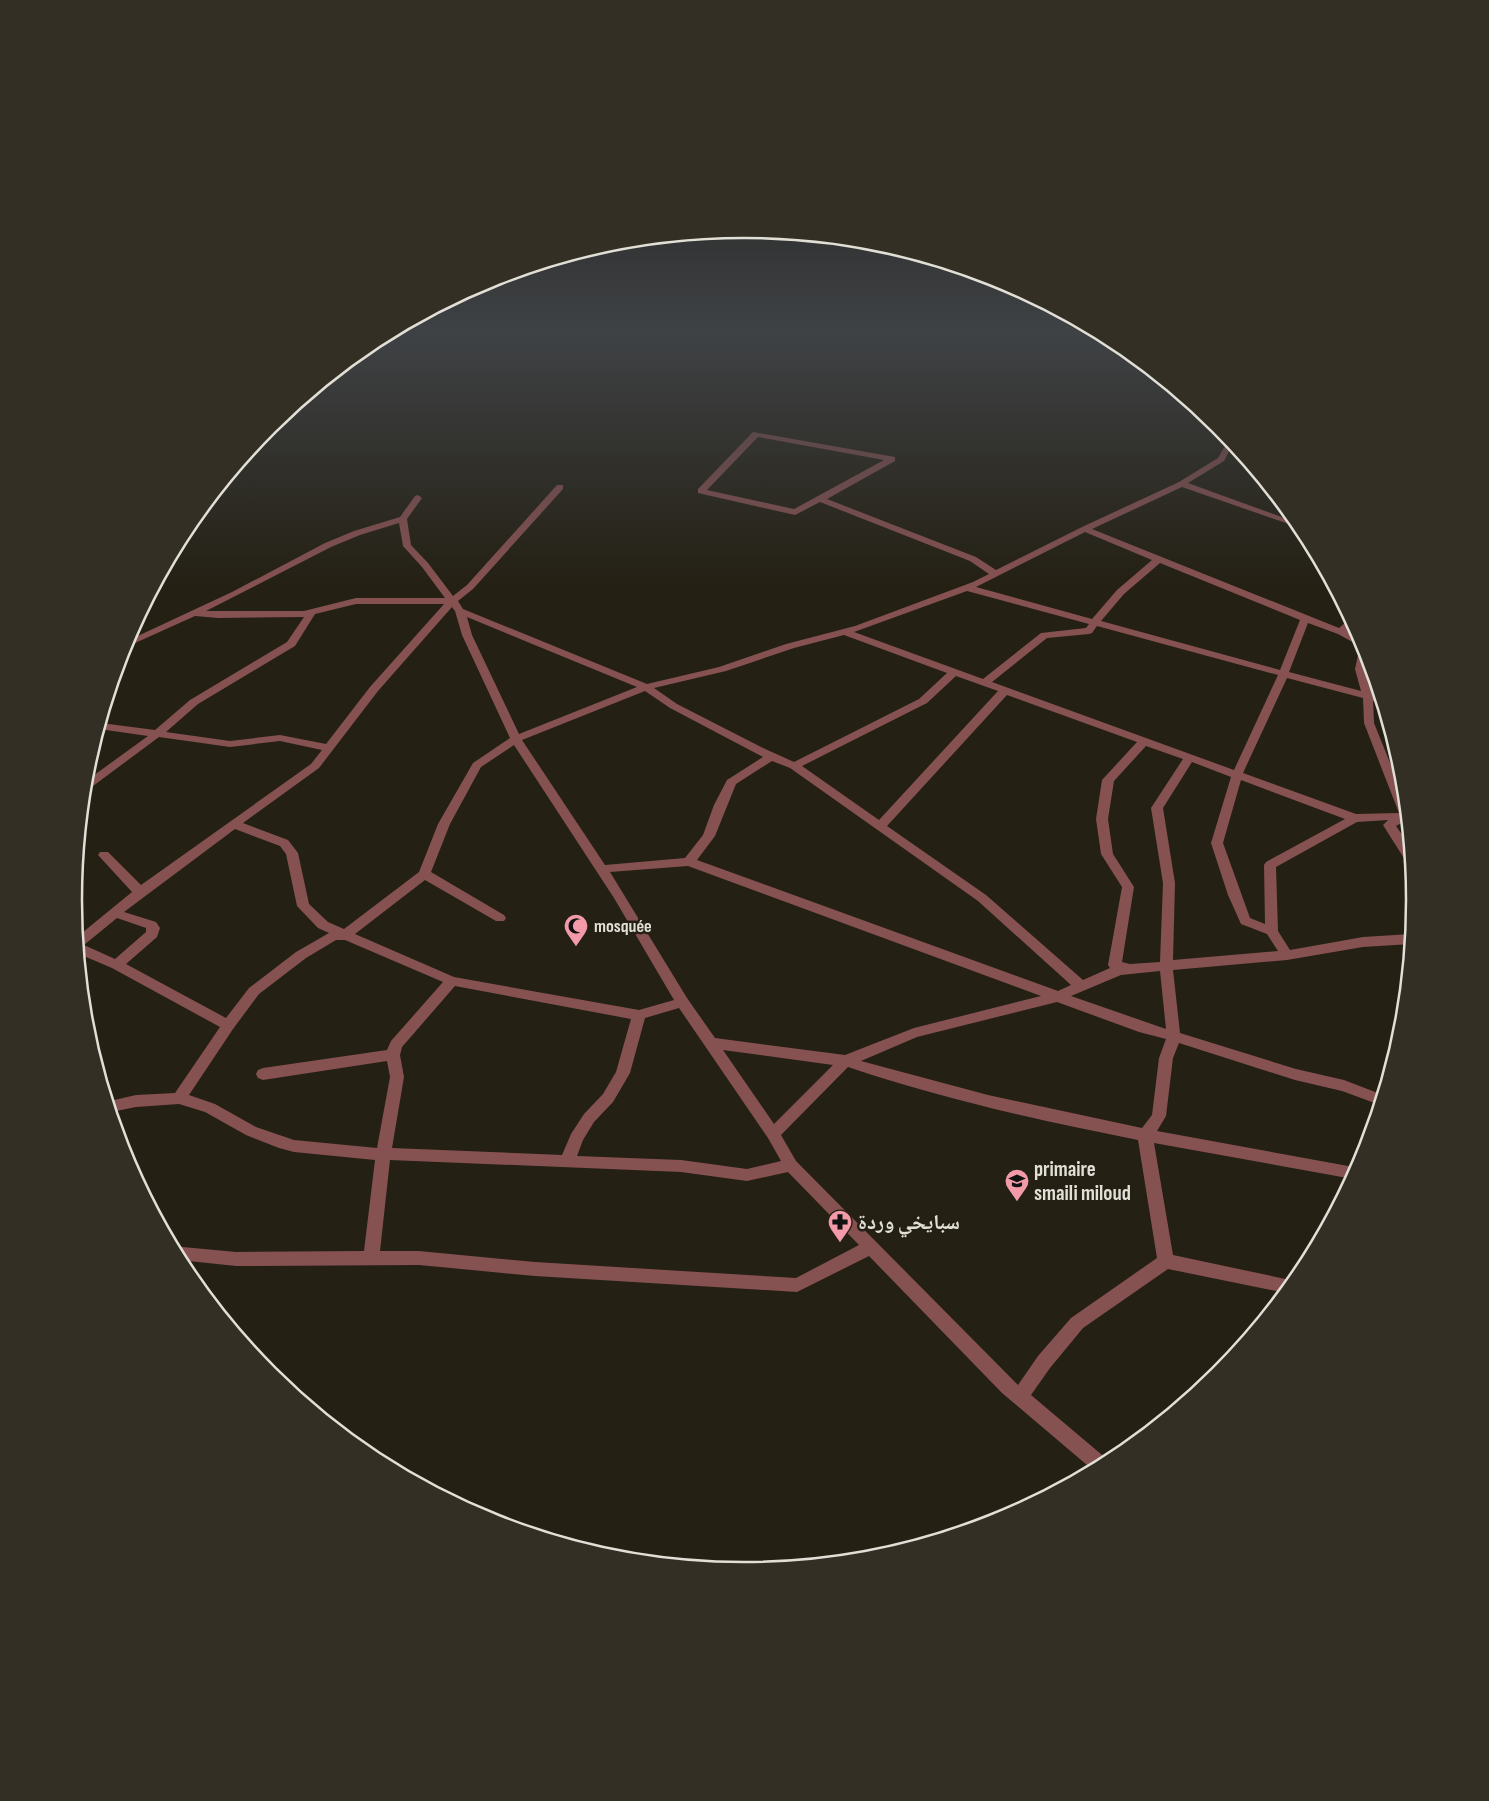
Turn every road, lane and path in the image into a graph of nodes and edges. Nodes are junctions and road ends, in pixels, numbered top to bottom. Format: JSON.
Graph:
{"nodes":[{"id":1,"x":1227,"y":448,"type":"edge"},
{"id":2,"x":1182,"y":484,"type":"junction"},
{"id":3,"x":560,"y":487,"type":"dead end"},
{"id":4,"x":418,"y":498,"type":"dead end"},
{"id":5,"x":820,"y":499,"type":"junction"},
{"id":6,"x":403,"y":519,"type":"junction"},
{"id":7,"x":1287,"y":522,"type":"edge"},
{"id":8,"x":1086,"y":529,"type":"junction"},
{"id":9,"x":1159,"y":559,"type":"junction"},
{"id":10,"x":996,"y":575,"type":"junction"},
{"id":11,"x":967,"y":588,"type":"junction"},
{"id":12,"x":456,"y":606,"type":"junction"},
{"id":13,"x":193,"y":613,"type":"junction"},
{"id":14,"x":311,"y":613,"type":"junction"},
{"id":15,"x":1305,"y":619,"type":"junction"},
{"id":16,"x":1095,"y":622,"type":"junction"},
{"id":17,"x":1347,"y":626,"type":"edge"},
{"id":18,"x":845,"y":632,"type":"junction"},
{"id":19,"x":1341,"y":632,"type":"junction"},
{"id":20,"x":1352,"y":638,"type":"edge"},
{"id":21,"x":137,"y":639,"type":"edge"},
{"id":22,"x":1361,"y":661,"type":"edge"},
{"id":23,"x":954,"y":672,"type":"junction"},
{"id":24,"x":1284,"y":673,"type":"junction"},
{"id":25,"x":984,"y":683,"type":"junction"},
{"id":26,"x":646,"y":687,"type":"junction"},
{"id":27,"x":1005,"y":690,"type":"junction"},
{"id":28,"x":1368,"y":697,"type":"junction"},
{"id":29,"x":1374,"y":698,"type":"edge"},
{"id":30,"x":106,"y":727,"type":"edge"},
{"id":31,"x":157,"y":734,"type":"junction"},
{"id":32,"x":516,"y":739,"type":"junction"},
{"id":33,"x":1144,"y":741,"type":"junction"},
{"id":34,"x":330,"y":748,"type":"junction"},
{"id":35,"x":770,"y":757,"type":"junction"},
{"id":36,"x":1189,"y":758,"type":"junction"},
{"id":37,"x":794,"y":766,"type":"junction"},
{"id":38,"x":1237,"y":775,"type":"junction"},
{"id":39,"x":93,"y":781,"type":"edge"},
{"id":40,"x":1398,"y":796,"type":"edge"},
{"id":41,"x":1401,"y":816,"type":"edge"},
{"id":42,"x":1354,"y":818,"type":"junction"},
{"id":43,"x":1401,"y":818,"type":"edge"},
{"id":44,"x":236,"y":825,"type":"junction"},
{"id":45,"x":880,"y":826,"type":"junction"},
{"id":46,"x":1404,"y":847,"type":"edge"},
{"id":47,"x":104,"y":855,"type":"dead end"},
{"id":48,"x":689,"y":862,"type":"junction"},
{"id":49,"x":600,"y":869,"type":"junction"},
{"id":50,"x":424,"y":874,"type":"junction"},
{"id":51,"x":140,"y":892,"type":"junction"},
{"id":52,"x":115,"y":913,"type":"junction"},
{"id":53,"x":500,"y":918,"type":"dead end"},
{"id":54,"x":1272,"y":931,"type":"junction"},
{"id":55,"x":345,"y":935,"type":"junction"},
{"id":56,"x":84,"y":938,"type":"edge"},
{"id":57,"x":1405,"y":939,"type":"edge"},
{"id":58,"x":85,"y":951,"type":"edge"},
{"id":59,"x":1287,"y":955,"type":"junction"},
{"id":60,"x":1166,"y":964,"type":"junction"},
{"id":61,"x":117,"y":965,"type":"junction"},
{"id":62,"x":1132,"y":969,"type":"junction"},
{"id":63,"x":452,"y":981,"type":"junction"},
{"id":64,"x":1081,"y":986,"type":"junction"},
{"id":65,"x":1060,"y":996,"type":"junction"},
{"id":66,"x":682,"y":1002,"type":"junction"},
{"id":67,"x":639,"y":1015,"type":"junction"},
{"id":68,"x":228,"y":1025,"type":"junction"},
{"id":69,"x":1174,"y":1037,"type":"junction"},
{"id":70,"x":710,"y":1043,"type":"junction"},
{"id":71,"x":393,"y":1055,"type":"junction"},
{"id":72,"x":846,"y":1061,"type":"junction"},
{"id":73,"x":263,"y":1074,"type":"dead end"},
{"id":74,"x":180,"y":1098,"type":"junction"},
{"id":75,"x":1376,"y":1098,"type":"edge"},
{"id":76,"x":116,"y":1106,"type":"edge"},
{"id":77,"x":773,"y":1134,"type":"junction"},
{"id":78,"x":1145,"y":1136,"type":"junction"},
{"id":79,"x":383,"y":1154,"type":"junction"},
{"id":80,"x":567,"y":1161,"type":"junction"},
{"id":81,"x":792,"y":1165,"type":"junction"},
{"id":82,"x":1348,"y":1172,"type":"edge"},
{"id":83,"x":870,"y":1247,"type":"junction"},
{"id":84,"x":185,"y":1253,"type":"edge"},
{"id":85,"x":370,"y":1258,"type":"junction"},
{"id":86,"x":1166,"y":1261,"type":"junction"},
{"id":87,"x":1283,"y":1285,"type":"edge"},
{"id":88,"x":1020,"y":1397,"type":"junction"},
{"id":89,"x":1096,"y":1461,"type":"edge"}],
"edges":[{"from":1,"to":2,"type":"street"},
{"from":2,"to":7,"type":"street"},
{"from":2,"to":8,"type":"street"},
{"from":3,"to":12,"type":"street"},
{"from":4,"to":6,"type":"street"},
{"from":5,"to":5,"type":"street"},
{"from":5,"to":10,"type":"street"},
{"from":6,"to":12,"type":"street"},
{"from":6,"to":13,"type":"street"},
{"from":8,"to":9,"type":"street"},
{"from":8,"to":10,"type":"street"},
{"from":9,"to":15,"type":"street"},
{"from":9,"to":16,"type":"street"},
{"from":10,"to":11,"type":"street"},
{"from":11,"to":16,"type":"street"},
{"from":11,"to":18,"type":"street"},
{"from":12,"to":14,"type":"street"},
{"from":12,"to":26,"type":"street"},
{"from":12,"to":32,"type":"street"},
{"from":12,"to":34,"type":"street"},
{"from":13,"to":14,"type":"street"},
{"from":13,"to":21,"type":"street"},
{"from":14,"to":31,"type":"street"},
{"from":15,"to":19,"type":"street"},
{"from":15,"to":24,"type":"street"},
{"from":16,"to":24,"type":"street"},
{"from":16,"to":25,"type":"street"},
{"from":17,"to":19,"type":"street"},
{"from":18,"to":23,"type":"street"},
{"from":18,"to":26,"type":"street"},
{"from":19,"to":20,"type":"street"},
{"from":22,"to":28,"type":"street"},
{"from":23,"to":25,"type":"street"},
{"from":23,"to":37,"type":"street"},
{"from":24,"to":28,"type":"street"},
{"from":24,"to":38,"type":"street"},
{"from":25,"to":27,"type":"street"},
{"from":26,"to":32,"type":"street"},
{"from":26,"to":35,"type":"street"},
{"from":27,"to":33,"type":"street"},
{"from":27,"to":45,"type":"street"},
{"from":28,"to":29,"type":"street"},
{"from":28,"to":40,"type":"street"},
{"from":30,"to":31,"type":"street"},
{"from":31,"to":34,"type":"street"},
{"from":31,"to":39,"type":"street"},
{"from":32,"to":49,"type":"street"},
{"from":32,"to":50,"type":"street"},
{"from":33,"to":36,"type":"street"},
{"from":33,"to":62,"type":"street"},
{"from":34,"to":44,"type":"street"},
{"from":35,"to":37,"type":"street"},
{"from":35,"to":48,"type":"street"},
{"from":36,"to":38,"type":"street"},
{"from":36,"to":60,"type":"street"},
{"from":37,"to":45,"type":"street"},
{"from":38,"to":42,"type":"street"},
{"from":38,"to":54,"type":"street"},
{"from":41,"to":42,"type":"street"},
{"from":42,"to":54,"type":"street"},
{"from":43,"to":46,"type":"street"},
{"from":44,"to":51,"type":"street"},
{"from":44,"to":55,"type":"street"},
{"from":45,"to":64,"type":"street"},
{"from":47,"to":51,"type":"street"},
{"from":48,"to":49,"type":"street"},
{"from":48,"to":65,"type":"street"},
{"from":49,"to":66,"type":"street"},
{"from":50,"to":53,"type":"street"},
{"from":50,"to":55,"type":"street"},
{"from":51,"to":52,"type":"street"},
{"from":52,"to":56,"type":"street"},
{"from":52,"to":61,"type":"street"},
{"from":54,"to":59,"type":"street"},
{"from":55,"to":63,"type":"street"},
{"from":55,"to":68,"type":"street"},
{"from":57,"to":59,"type":"street"},
{"from":58,"to":61,"type":"street"},
{"from":59,"to":60,"type":"street"},
{"from":60,"to":62,"type":"street"},
{"from":60,"to":69,"type":"street"},
{"from":61,"to":68,"type":"street"},
{"from":62,"to":64,"type":"street"},
{"from":63,"to":67,"type":"street"},
{"from":63,"to":71,"type":"street"},
{"from":64,"to":65,"type":"street"},
{"from":65,"to":69,"type":"street"},
{"from":65,"to":72,"type":"street"},
{"from":66,"to":67,"type":"street"},
{"from":66,"to":70,"type":"street"},
{"from":67,"to":80,"type":"street"},
{"from":68,"to":74,"type":"street"},
{"from":69,"to":75,"type":"street"},
{"from":69,"to":78,"type":"street"},
{"from":70,"to":72,"type":"street"},
{"from":70,"to":77,"type":"street"},
{"from":71,"to":73,"type":"street"},
{"from":71,"to":79,"type":"street"},
{"from":72,"to":77,"type":"street"},
{"from":72,"to":78,"type":"street"},
{"from":74,"to":76,"type":"street"},
{"from":74,"to":79,"type":"street"},
{"from":77,"to":81,"type":"street"},
{"from":78,"to":82,"type":"street"},
{"from":78,"to":86,"type":"street"},
{"from":79,"to":80,"type":"street"},
{"from":79,"to":85,"type":"street"},
{"from":80,"to":81,"type":"street"},
{"from":81,"to":83,"type":"street"},
{"from":83,"to":85,"type":"street"},
{"from":83,"to":88,"type":"street"},
{"from":84,"to":85,"type":"street"},
{"from":86,"to":87,"type":"street"},
{"from":86,"to":88,"type":"street"},
{"from":88,"to":89,"type":"street"}]}
